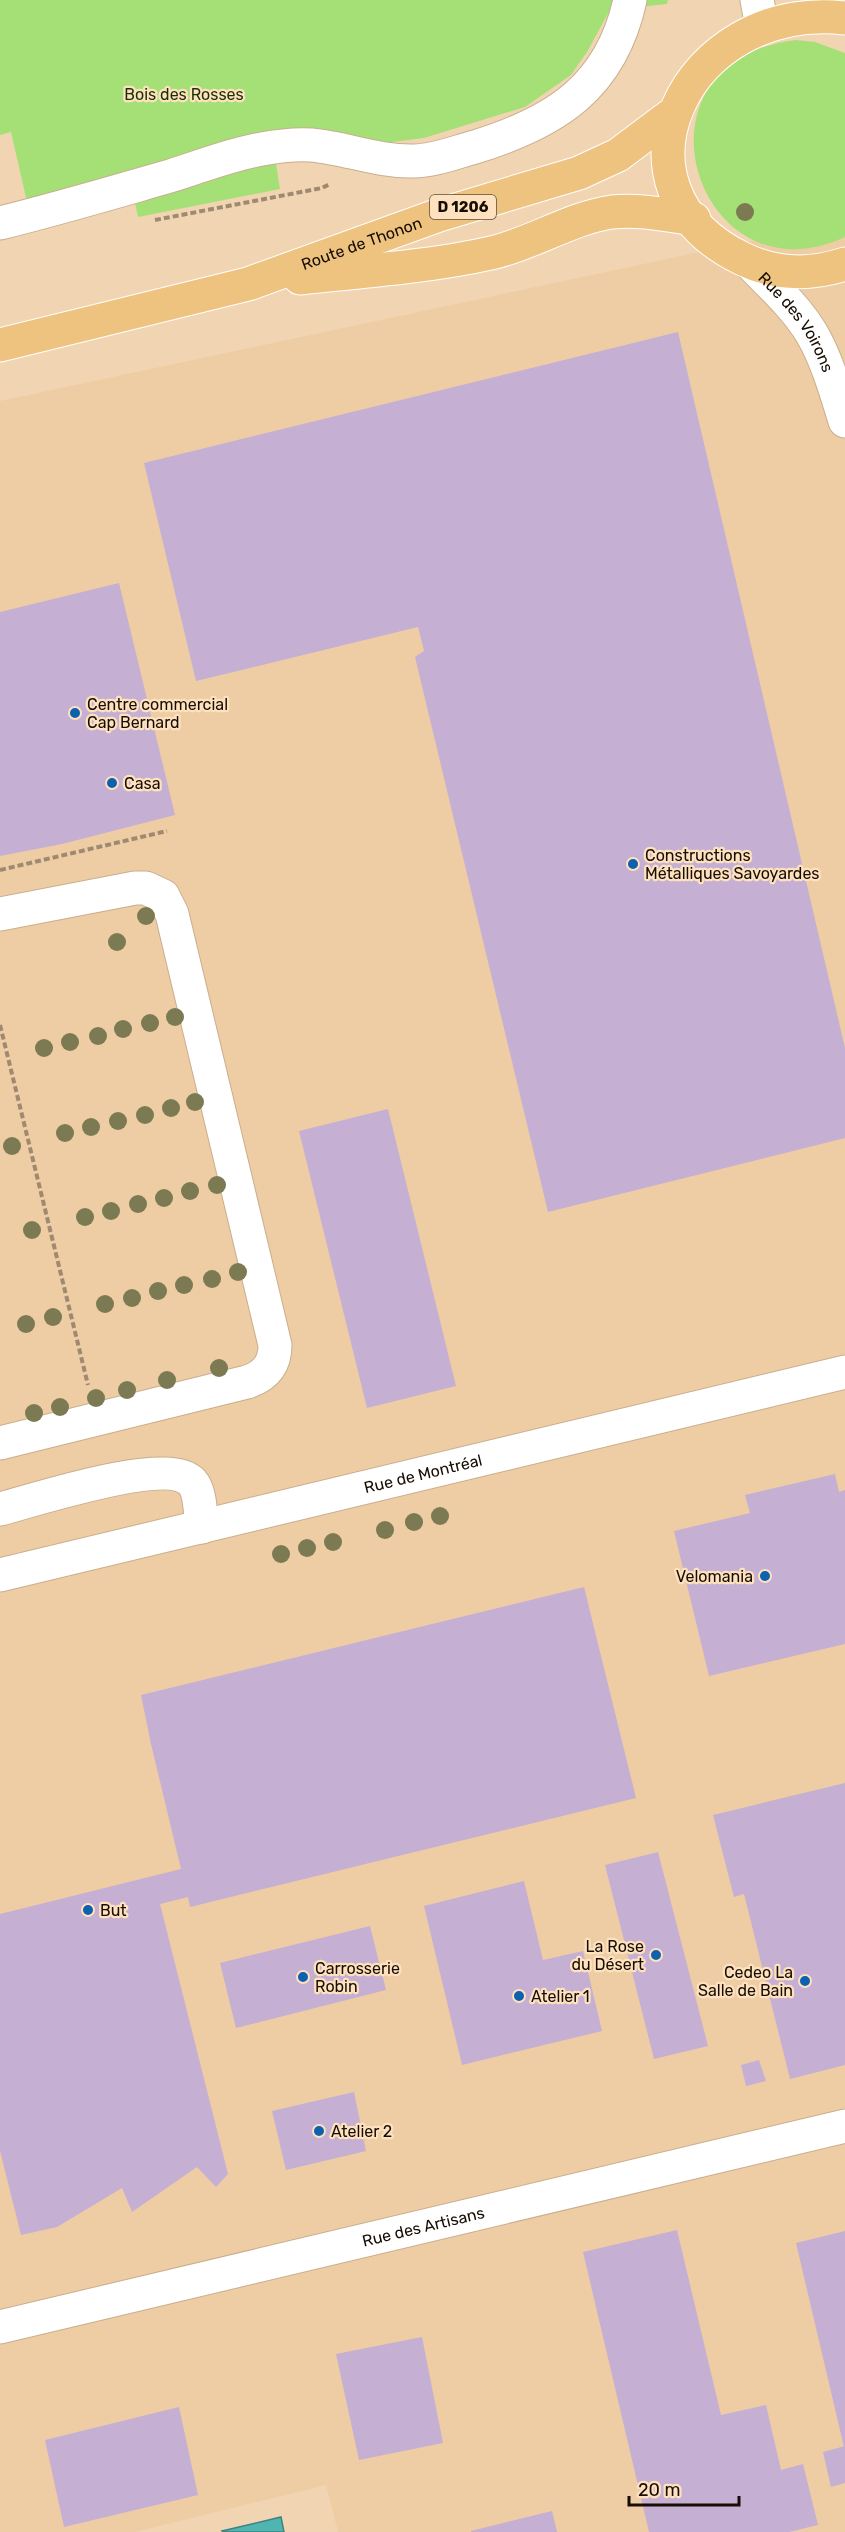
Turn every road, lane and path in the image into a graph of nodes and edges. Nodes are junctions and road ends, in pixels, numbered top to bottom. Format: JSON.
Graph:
{"nodes":[{"id":1,"x":630,"y":0,"type":"edge"},
{"id":2,"x":759,"y":8,"type":"edge"},
{"id":3,"x":845,"y":18,"type":"edge"},
{"id":4,"x":670,"y":116,"type":"junction"},
{"id":5,"x":331,"y":183,"type":"dead end"},
{"id":6,"x":694,"y":219,"type":"junction"},
{"id":7,"x":147,"y":221,"type":"dead end"},
{"id":8,"x":0,"y":223,"type":"edge"},
{"id":9,"x":750,"y":263,"type":"junction"},
{"id":10,"x":845,"y":264,"type":"edge"},
{"id":11,"x":248,"y":284,"type":"junction"},
{"id":12,"x":0,"y":345,"type":"edge"},
{"id":13,"x":845,"y":422,"type":"edge"},
{"id":14,"x":167,"y":831,"type":"dead end"},
{"id":15,"x":0,"y":870,"type":"edge"},
{"id":16,"x":0,"y":914,"type":"edge"},
{"id":17,"x":0,"y":1025,"type":"edge"},
{"id":18,"x":845,"y":1372,"type":"edge"},
{"id":19,"x":90,"y":1395,"type":"dead end"},
{"id":20,"x":0,"y":1443,"type":"edge"},
{"id":21,"x":0,"y":1509,"type":"edge"},
{"id":22,"x":202,"y":1527,"type":"junction"},
{"id":23,"x":0,"y":1575,"type":"edge"},
{"id":24,"x":845,"y":2126,"type":"edge"},
{"id":25,"x":0,"y":2327,"type":"edge"}],
"edges":[{"from":1,"to":8,"type":"street"},
{"from":2,"to":3,"type":"main road"},
{"from":2,"to":4,"type":"main road"},
{"from":4,"to":6,"type":"main road"},
{"from":4,"to":11,"type":"main road","name":"Route de Thonon","number":"D 1206"},
{"from":5,"to":7,"type":"path"},
{"from":6,"to":9,"type":"main road"},
{"from":6,"to":11,"type":"main road","name":"Route de Thonon","number":"D 1206"},
{"from":9,"to":10,"type":"main road"},
{"from":9,"to":13,"type":"street","name":"Rue des Voirons"},
{"from":11,"to":12,"type":"main road","name":"Route de Thonon","number":"D 1206"},
{"from":14,"to":15,"type":"path"},
{"from":16,"to":20,"type":"street"},
{"from":17,"to":19,"type":"path"},
{"from":18,"to":22,"type":"street","name":"Rue de Montréal"},
{"from":21,"to":22,"type":"street"},
{"from":22,"to":23,"type":"street","name":"Rue de Montréal"},
{"from":24,"to":25,"type":"street","name":"Rue des Artisans"}]}
